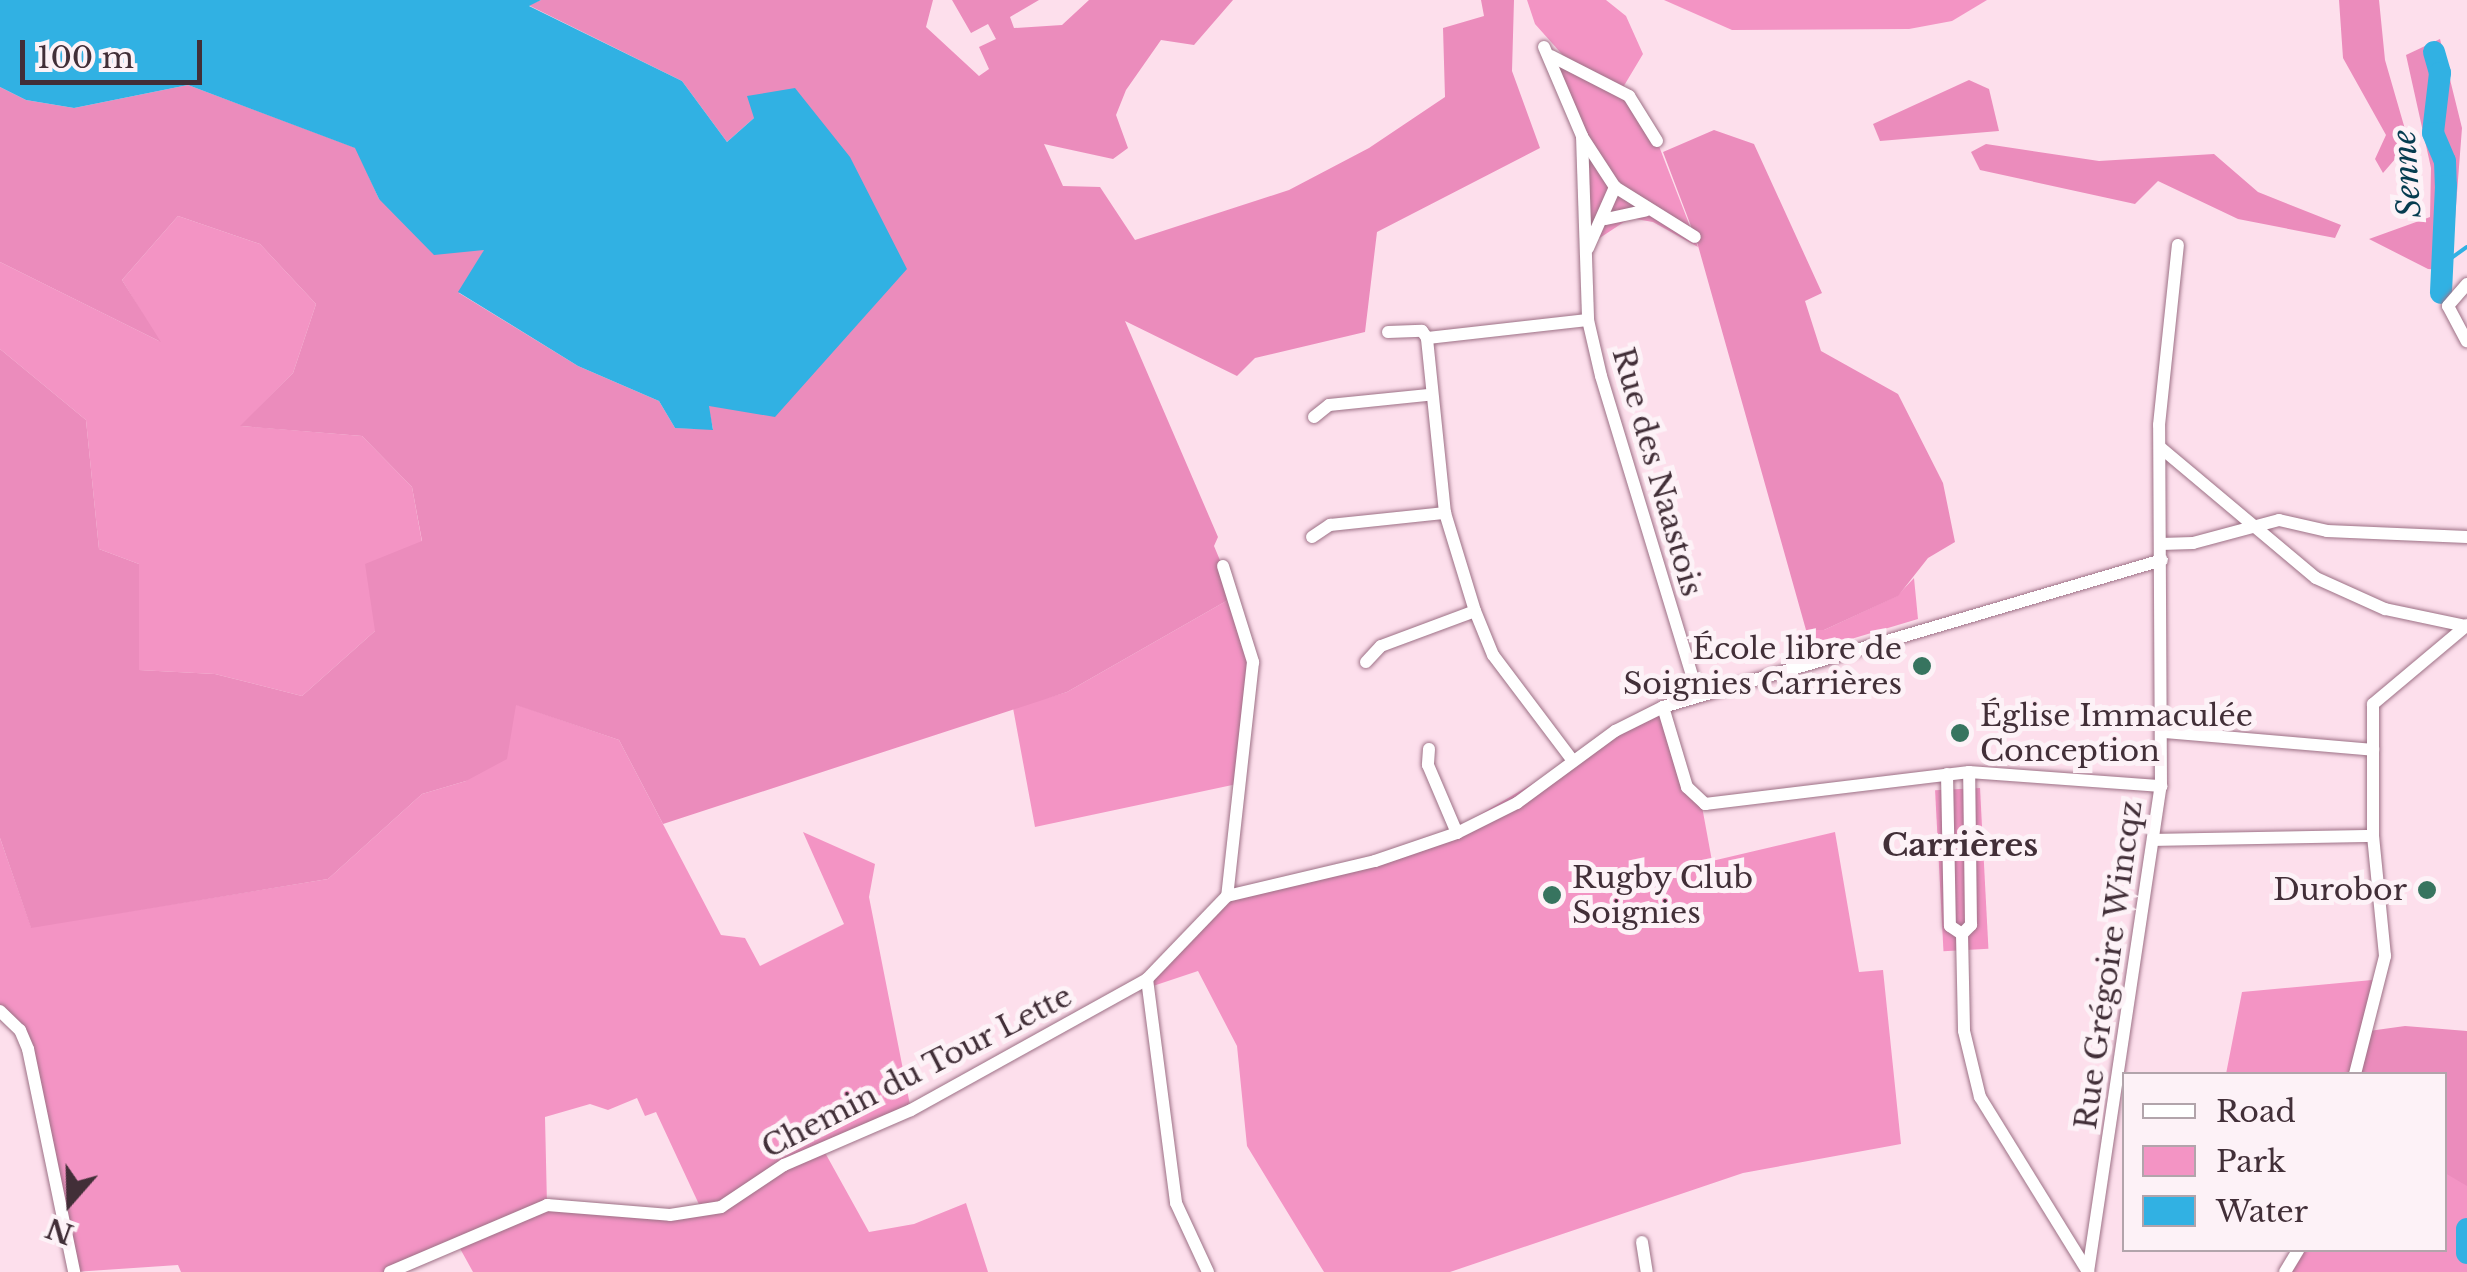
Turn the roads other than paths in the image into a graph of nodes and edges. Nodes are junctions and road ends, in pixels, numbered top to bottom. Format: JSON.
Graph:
{"nodes":[{"id":1,"x":1580,"y":76,"type":"junction"},
{"id":2,"x":1562,"y":88,"type":"junction"},
{"id":3,"x":1582,"y":136,"type":"junction"},
{"id":4,"x":1658,"y":141,"type":"dead end"},
{"id":5,"x":1615,"y":187,"type":"junction"},
{"id":6,"x":1645,"y":211,"type":"junction"},
{"id":7,"x":1606,"y":219,"type":"junction"},
{"id":8,"x":1695,"y":237,"type":"dead end"},
{"id":9,"x":2178,"y":246,"type":"dead end"},
{"id":10,"x":1586,"y":259,"type":"junction"},
{"id":11,"x":2467,"y":284,"type":"edge"},
{"id":12,"x":1588,"y":320,"type":"junction"},
{"id":13,"x":1388,"y":332,"type":"dead end"},
{"id":14,"x":1427,"y":338,"type":"junction"},
{"id":15,"x":2467,"y":342,"type":"edge"},
{"id":16,"x":1428,"y":395,"type":"junction"},
{"id":17,"x":1314,"y":417,"type":"dead end"},
{"id":18,"x":2160,"y":448,"type":"junction"},
{"id":19,"x":1445,"y":514,"type":"junction"},
{"id":20,"x":2252,"y":527,"type":"junction"},
{"id":21,"x":1312,"y":537,"type":"dead end"},
{"id":22,"x":2467,"y":537,"type":"edge"},
{"id":23,"x":2162,"y":544,"type":"junction"},
{"id":24,"x":2162,"y":560,"type":"junction"},
{"id":25,"x":1223,"y":566,"type":"dead end"},
{"id":26,"x":1476,"y":612,"type":"junction"},
{"id":27,"x":2467,"y":625,"type":"edge"},
{"id":28,"x":1366,"y":662,"type":"dead end"},
{"id":29,"x":1698,"y":696,"type":"junction"},
{"id":30,"x":1663,"y":707,"type":"junction"},
{"id":31,"x":2165,"y":732,"type":"junction"},
{"id":32,"x":1429,"y":750,"type":"dead end"},
{"id":33,"x":2373,"y":750,"type":"junction"},
{"id":34,"x":1573,"y":761,"type":"junction"},
{"id":35,"x":1969,"y":772,"type":"junction"},
{"id":36,"x":1947,"y":774,"type":"junction"},
{"id":37,"x":2161,"y":786,"type":"junction"},
{"id":38,"x":1457,"y":833,"type":"junction"},
{"id":39,"x":2373,"y":836,"type":"junction"},
{"id":40,"x":2156,"y":840,"type":"junction"},
{"id":41,"x":1226,"y":896,"type":"junction"},
{"id":42,"x":1962,"y":934,"type":"junction"},
{"id":43,"x":1148,"y":980,"type":"junction"},
{"id":44,"x":0,"y":1011,"type":"edge"},
{"id":45,"x":2356,"y":1072,"type":"edge"},
{"id":46,"x":1642,"y":1242,"type":"dead end"},
{"id":47,"x":74,"y":1272,"type":"edge"},
{"id":48,"x":390,"y":1272,"type":"edge"},
{"id":49,"x":1208,"y":1272,"type":"edge"},
{"id":50,"x":1647,"y":1272,"type":"edge"},
{"id":51,"x":2088,"y":1272,"type":"edge"}],
"edges":[{"from":1,"to":2,"type":"street"},
{"from":1,"to":2,"type":"street","name":"Rue des Naastois"},
{"from":1,"to":4,"type":"street","name":"Rue des Naastois"},
{"from":2,"to":3,"type":"street","name":"Rue des Naastois"},
{"from":3,"to":5,"type":"street","name":"Rue des Naastois"},
{"from":3,"to":10,"type":"street","name":"Rue des Naastois"},
{"from":5,"to":6,"type":"street","name":"Rue des Naastois"},
{"from":5,"to":7,"type":"street","name":"Rue des Naastois"},
{"from":6,"to":7,"type":"street"},
{"from":6,"to":8,"type":"street","name":"Rue des Naastois"},
{"from":7,"to":10,"type":"street","name":"Rue des Naastois"},
{"from":9,"to":18,"type":"street","name":"Rue Grégoire Wincqz"},
{"from":10,"to":12,"type":"street","name":"Rue des Naastois"},
{"from":11,"to":15,"type":"street"},
{"from":12,"to":14,"type":"street"},
{"from":12,"to":29,"type":"street","name":"Rue des Naastois"},
{"from":13,"to":14,"type":"street"},
{"from":14,"to":16,"type":"street"},
{"from":16,"to":17,"type":"street"},
{"from":16,"to":19,"type":"street"},
{"from":18,"to":20,"type":"street"},
{"from":18,"to":23,"type":"street","name":"Rue Grégoire Wincqz"},
{"from":19,"to":21,"type":"street"},
{"from":19,"to":26,"type":"street"},
{"from":20,"to":22,"type":"street"},
{"from":20,"to":23,"type":"street"},
{"from":20,"to":27,"type":"street"},
{"from":23,"to":24,"type":"street","name":"Rue Grégoire Wincqz"},
{"from":24,"to":29,"type":"street"},
{"from":24,"to":31,"type":"street","name":"Rue Grégoire Wincqz"},
{"from":25,"to":41,"type":"street"},
{"from":26,"to":28,"type":"street"},
{"from":26,"to":34,"type":"street"},
{"from":27,"to":33,"type":"street"},
{"from":29,"to":30,"type":"street"},
{"from":30,"to":34,"type":"street"},
{"from":30,"to":36,"type":"street"},
{"from":31,"to":33,"type":"street"},
{"from":31,"to":37,"type":"street","name":"Rue Grégoire Wincqz"},
{"from":32,"to":38,"type":"street"},
{"from":33,"to":39,"type":"street"},
{"from":34,"to":38,"type":"street"},
{"from":35,"to":36,"type":"street"},
{"from":35,"to":37,"type":"street"},
{"from":35,"to":42,"type":"street"},
{"from":36,"to":42,"type":"street"},
{"from":37,"to":40,"type":"street","name":"Rue Grégoire Wincqz"},
{"from":38,"to":41,"type":"street"},
{"from":39,"to":40,"type":"street"},
{"from":39,"to":45,"type":"street"},
{"from":40,"to":51,"type":"street","name":"Rue Grégoire Wincqz"},
{"from":41,"to":43,"type":"street","name":"Chemin du Tour Lette"},
{"from":42,"to":51,"type":"street"},
{"from":43,"to":48,"type":"street","name":"Chemin du Tour Lette"},
{"from":43,"to":49,"type":"street"},
{"from":44,"to":47,"type":"street"},
{"from":46,"to":50,"type":"street"}]}
